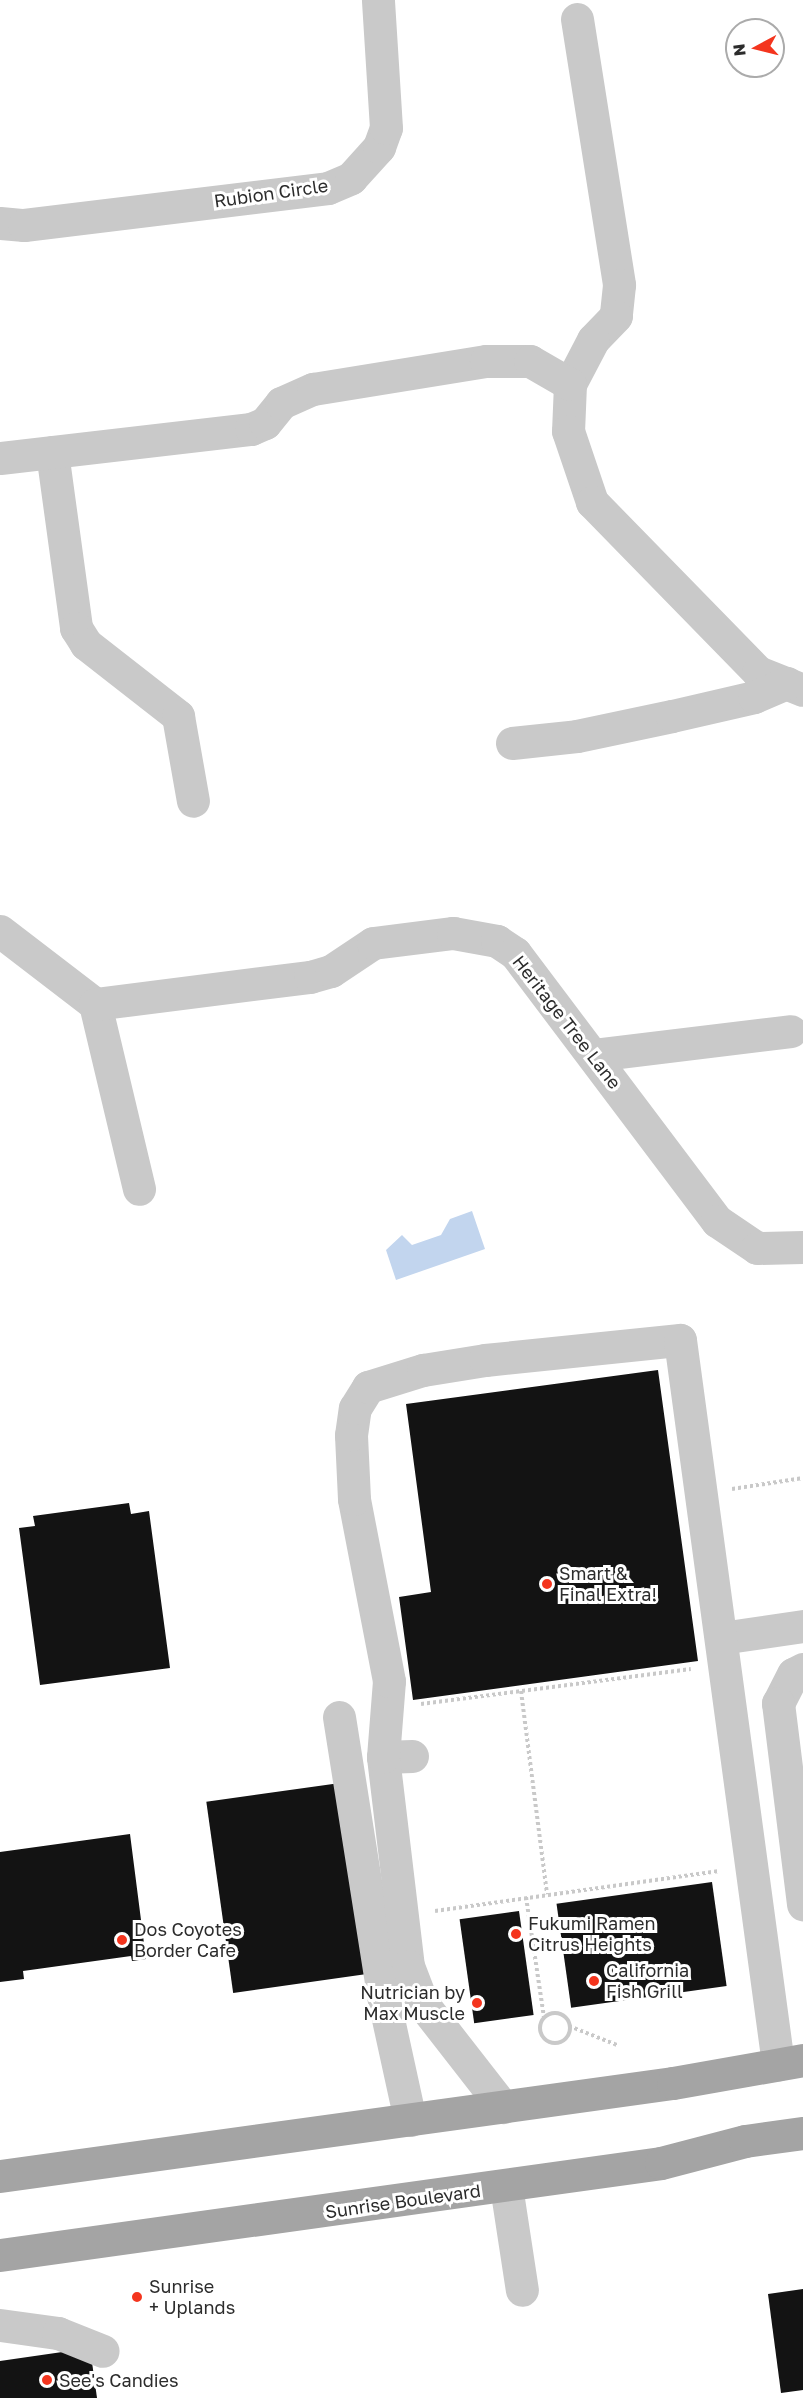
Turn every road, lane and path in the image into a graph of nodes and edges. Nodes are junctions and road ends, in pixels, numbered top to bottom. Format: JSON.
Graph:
{"nodes":[{"id":1,"x":378,"y":0,"type":"edge"},
{"id":2,"x":577,"y":19,"type":"dead end"},
{"id":3,"x":0,"y":224,"type":"edge"},
{"id":4,"x":570,"y":384,"type":"junction"},
{"id":5,"x":52,"y":452,"type":"junction"},
{"id":6,"x":0,"y":458,"type":"edge"},
{"id":7,"x":795,"y":687,"type":"edge"},
{"id":8,"x":512,"y":743,"type":"dead end"},
{"id":9,"x":193,"y":801,"type":"dead end"},
{"id":10,"x":0,"y":931,"type":"edge"},
{"id":11,"x":94,"y":1004,"type":"junction"},
{"id":12,"x":791,"y":1031,"type":"dead end"},
{"id":13,"x":594,"y":1055,"type":"junction"},
{"id":14,"x":139,"y":1189,"type":"dead end"},
{"id":15,"x":803,"y":1247,"type":"edge"},
{"id":16,"x":803,"y":1478,"type":"edge"},
{"id":17,"x":701,"y":1493,"type":"junction"},
{"id":18,"x":803,"y":1626,"type":"edge"},
{"id":19,"x":721,"y":1638,"type":"junction"},
{"id":20,"x":700,"y":1668,"type":"dead end"},
{"id":21,"x":803,"y":1669,"type":"edge"},
{"id":22,"x":521,"y":1691,"type":"junction"},
{"id":23,"x":421,"y":1704,"type":"dead end"},
{"id":24,"x":339,"y":1717,"type":"dead end"},
{"id":25,"x":792,"y":1726,"type":"edge"},
{"id":26,"x":724,"y":1870,"type":"dead end"},
{"id":27,"x":547,"y":1894,"type":"junction"},
{"id":28,"x":526,"y":1897,"type":"junction"},
{"id":29,"x":803,"y":1904,"type":"edge"},
{"id":30,"x":432,"y":1911,"type":"dead end"},
{"id":31,"x":544,"y":2018,"type":"junction"},
{"id":32,"x":569,"y":2026,"type":"junction"},
{"id":33,"x":617,"y":2045,"type":"dead end"},
{"id":34,"x":791,"y":2062,"type":"edge"},
{"id":35,"x":503,"y":2107,"type":"junction"},
{"id":36,"x":410,"y":2120,"type":"junction"},
{"id":37,"x":803,"y":2133,"type":"edge"},
{"id":38,"x":0,"y":2176,"type":"edge"},
{"id":39,"x":506,"y":2186,"type":"junction"},
{"id":40,"x":0,"y":2255,"type":"edge"},
{"id":41,"x":522,"y":2290,"type":"dead end"},
{"id":42,"x":0,"y":2325,"type":"edge"},
{"id":43,"x":103,"y":2351,"type":"dead end"}],
"edges":[{"from":1,"to":3,"type":"street","name":"Rubion Circle"},
{"from":2,"to":4,"type":"street"},
{"from":4,"to":5,"type":"street"},
{"from":4,"to":7,"type":"street"},
{"from":5,"to":6,"type":"street"},
{"from":5,"to":9,"type":"street"},
{"from":7,"to":8,"type":"street"},
{"from":10,"to":11,"type":"street"},
{"from":11,"to":13,"type":"street","name":"Heritage Tree Lane"},
{"from":11,"to":14,"type":"street"},
{"from":12,"to":13,"type":"street"},
{"from":13,"to":15,"type":"street","name":"Heritage Tree Lane"},
{"from":16,"to":17,"type":"path"},
{"from":17,"to":19,"type":"street"},
{"from":17,"to":35,"type":"street"},
{"from":18,"to":19,"type":"street"},
{"from":19,"to":34,"type":"street"},
{"from":20,"to":22,"type":"path"},
{"from":21,"to":25,"type":"street"},
{"from":22,"to":23,"type":"path"},
{"from":22,"to":27,"type":"path"},
{"from":24,"to":36,"type":"street"},
{"from":25,"to":29,"type":"street"},
{"from":26,"to":27,"type":"path"},
{"from":27,"to":28,"type":"path"},
{"from":28,"to":30,"type":"path"},
{"from":28,"to":31,"type":"path"},
{"from":31,"to":32,"type":"path"},
{"from":31,"to":32,"type":"path"},
{"from":32,"to":33,"type":"path"},
{"from":34,"to":35,"type":"main road"},
{"from":35,"to":36,"type":"main road"},
{"from":36,"to":38,"type":"main road"},
{"from":37,"to":39,"type":"main road","name":"Sunrise Boulevard"},
{"from":39,"to":40,"type":"main road","name":"Sunrise Boulevard"},
{"from":39,"to":41,"type":"street"},
{"from":42,"to":43,"type":"street"}]}
